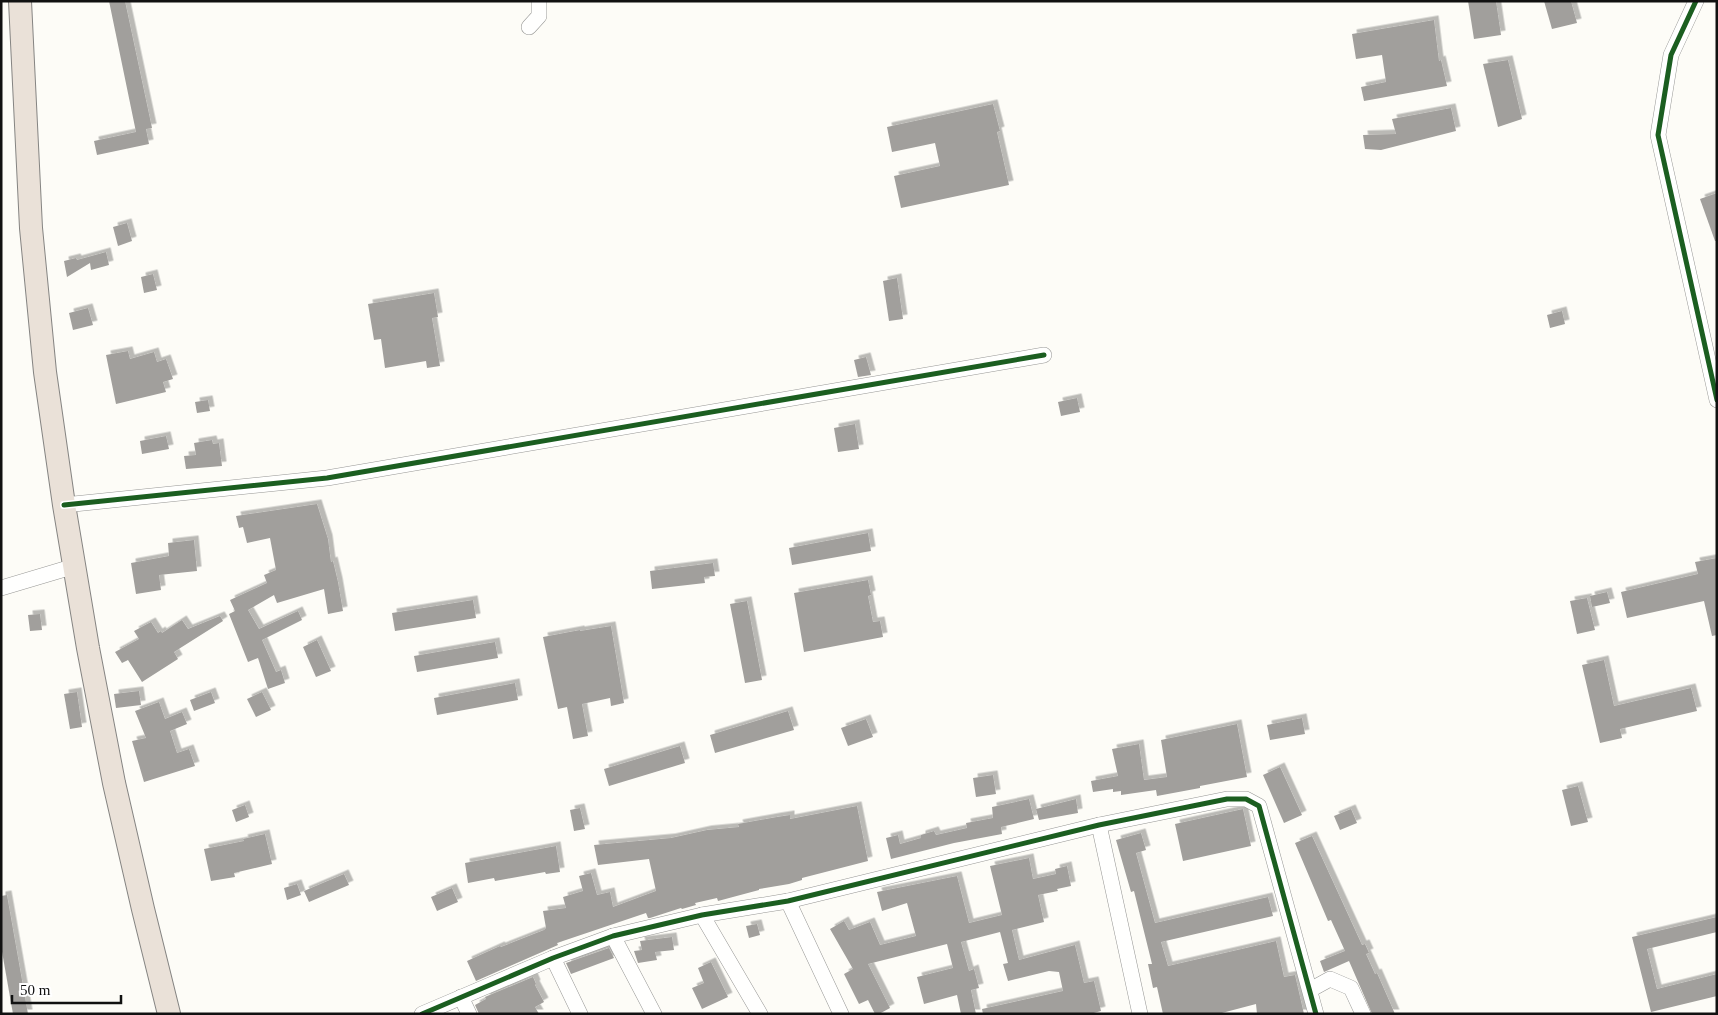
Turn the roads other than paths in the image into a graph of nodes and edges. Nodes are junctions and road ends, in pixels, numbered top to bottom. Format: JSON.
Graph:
{"nodes":[{"id":1,"x":20,"y":1,"type":"edge"},
{"id":2,"x":539,"y":1,"type":"edge"},
{"id":3,"x":1696,"y":1,"type":"edge"},
{"id":4,"x":529,"y":27,"type":"dead end"},
{"id":5,"x":1044,"y":355,"type":"dead end"},
{"id":6,"x":1717,"y":400,"type":"edge"},
{"id":7,"x":64,"y":505,"type":"junction"},
{"id":8,"x":75,"y":566,"type":"junction"},
{"id":9,"x":1,"y":588,"type":"edge"},
{"id":10,"x":1099,"y":825,"type":"junction"},
{"id":11,"x":788,"y":901,"type":"junction"},
{"id":12,"x":702,"y":915,"type":"junction"},
{"id":13,"x":613,"y":936,"type":"junction"},
{"id":14,"x":553,"y":958,"type":"junction"},
{"id":15,"x":1310,"y":990,"type":"junction"},
{"id":16,"x":461,"y":997,"type":"junction"},
{"id":17,"x":169,"y":1014,"type":"edge"},
{"id":18,"x":422,"y":1014,"type":"edge"},
{"id":19,"x":469,"y":1014,"type":"edge"},
{"id":20,"x":580,"y":1014,"type":"edge"},
{"id":21,"x":654,"y":1014,"type":"edge"},
{"id":22,"x":760,"y":1014,"type":"edge"},
{"id":23,"x":841,"y":1014,"type":"edge"},
{"id":24,"x":1140,"y":1014,"type":"edge"},
{"id":25,"x":1316,"y":1014,"type":"edge"},
{"id":26,"x":1364,"y":1014,"type":"edge"}],
"edges":[{"from":1,"to":7,"type":"highway"},
{"from":2,"to":4,"type":"street"},
{"from":3,"to":6,"type":"street"},
{"from":5,"to":7,"type":"street"},
{"from":7,"to":8,"type":"highway"},
{"from":8,"to":9,"type":"street"},
{"from":8,"to":17,"type":"highway"},
{"from":10,"to":11,"type":"street"},
{"from":10,"to":15,"type":"street"},
{"from":10,"to":24,"type":"street"},
{"from":11,"to":12,"type":"street"},
{"from":11,"to":23,"type":"street"},
{"from":12,"to":13,"type":"street"},
{"from":12,"to":22,"type":"street"},
{"from":13,"to":14,"type":"street"},
{"from":13,"to":21,"type":"street"},
{"from":14,"to":16,"type":"street"},
{"from":14,"to":20,"type":"street"},
{"from":15,"to":25,"type":"street"},
{"from":15,"to":26,"type":"street"},
{"from":16,"to":18,"type":"street"},
{"from":16,"to":19,"type":"street"}]}
